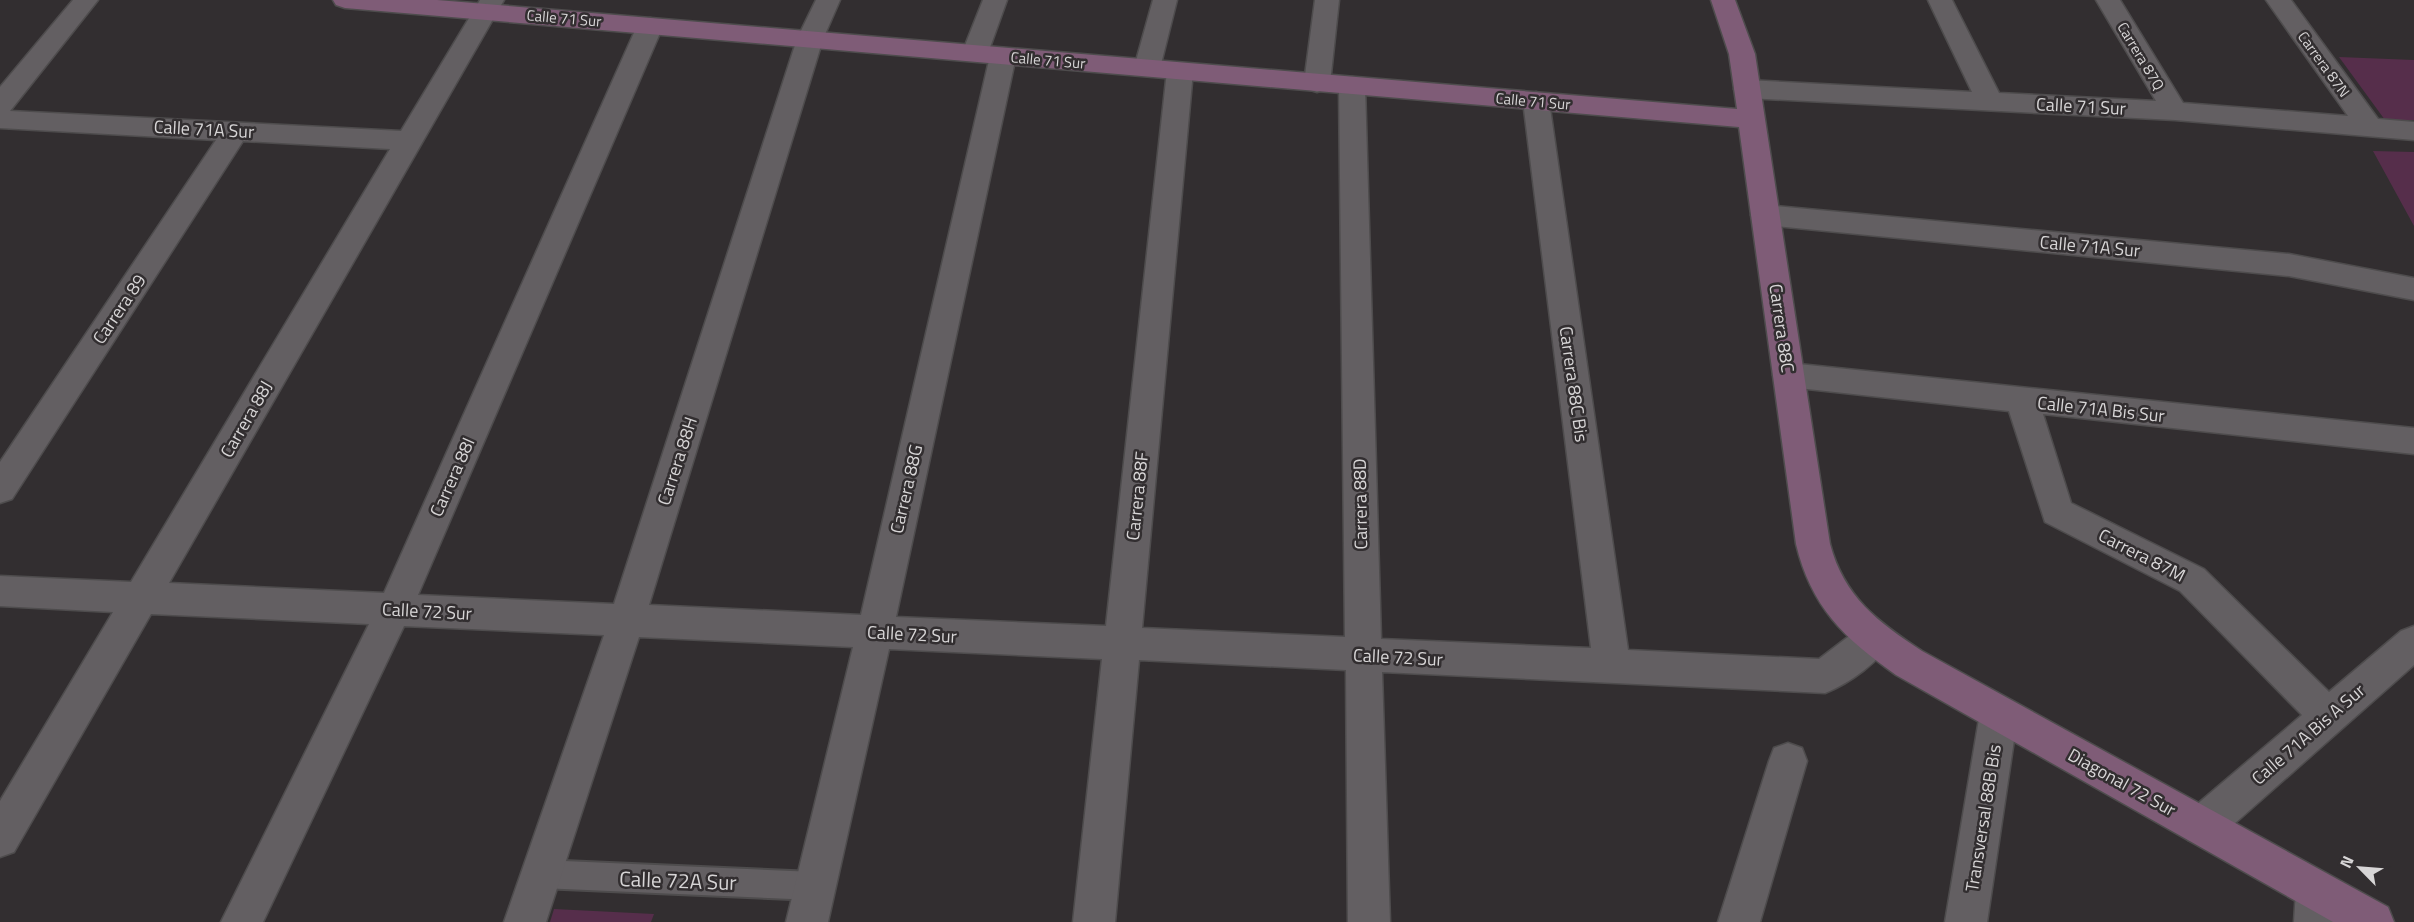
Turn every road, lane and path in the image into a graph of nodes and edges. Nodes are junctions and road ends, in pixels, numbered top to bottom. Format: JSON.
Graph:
{"nodes":[{"id":1,"x":86,"y":0,"type":"edge"},
{"id":2,"x":345,"y":0,"type":"edge"},
{"id":3,"x":828,"y":0,"type":"edge"},
{"id":4,"x":995,"y":0,"type":"edge"},
{"id":5,"x":1165,"y":0,"type":"edge"},
{"id":6,"x":1327,"y":0,"type":"edge"},
{"id":7,"x":1723,"y":0,"type":"edge"},
{"id":8,"x":1940,"y":0,"type":"edge"},
{"id":9,"x":2108,"y":0,"type":"edge"},
{"id":10,"x":2278,"y":0,"type":"edge"},
{"id":11,"x":488,"y":6,"type":"edge"},
{"id":12,"x":643,"y":17,"type":"edge"},
{"id":13,"x":810,"y":39,"type":"junction"},
{"id":14,"x":989,"y":55,"type":"junction"},
{"id":15,"x":1147,"y":68,"type":"junction"},
{"id":16,"x":1180,"y":71,"type":"junction"},
{"id":17,"x":1317,"y":82,"type":"junction"},
{"id":18,"x":1352,"y":86,"type":"junction"},
{"id":19,"x":4,"y":95,"type":"edge"},
{"id":20,"x":1536,"y":101,"type":"junction"},
{"id":21,"x":1990,"y":101,"type":"junction"},
{"id":22,"x":1749,"y":104,"type":"junction"},
{"id":23,"x":2175,"y":111,"type":"junction"},
{"id":24,"x":0,"y":119,"type":"edge"},
{"id":25,"x":2371,"y":129,"type":"junction"},
{"id":26,"x":237,"y":130,"type":"junction"},
{"id":27,"x":2414,"y":131,"type":"edge"},
{"id":28,"x":408,"y":141,"type":"junction"},
{"id":29,"x":1765,"y":215,"type":"junction"},
{"id":30,"x":2414,"y":289,"type":"edge"},
{"id":31,"x":1789,"y":375,"type":"junction"},
{"id":32,"x":2022,"y":400,"type":"junction"},
{"id":33,"x":2414,"y":441,"type":"edge"},
{"id":34,"x":0,"y":489,"type":"edge"},
{"id":35,"x":0,"y":591,"type":"edge"},
{"id":36,"x":141,"y":598,"type":"junction"},
{"id":37,"x":394,"y":610,"type":"junction"},
{"id":38,"x":627,"y":620,"type":"junction"},
{"id":39,"x":874,"y":632,"type":"junction"},
{"id":40,"x":1874,"y":638,"type":"junction"},
{"id":41,"x":2414,"y":642,"type":"edge"},
{"id":42,"x":1122,"y":644,"type":"junction"},
{"id":43,"x":1362,"y":655,"type":"junction"},
{"id":44,"x":1612,"y":666,"type":"junction"},
{"id":45,"x":1999,"y":713,"type":"junction"},
{"id":46,"x":2328,"y":716,"type":"junction"},
{"id":47,"x":1788,"y":761,"type":"dead end"},
{"id":48,"x":2202,"y":826,"type":"junction"},
{"id":49,"x":0,"y":838,"type":"edge"},
{"id":50,"x":541,"y":874,"type":"junction"},
{"id":51,"x":815,"y":886,"type":"junction"},
{"id":52,"x":2316,"y":906,"type":"edge"},
{"id":53,"x":242,"y":922,"type":"edge"},
{"id":54,"x":525,"y":922,"type":"edge"},
{"id":55,"x":807,"y":922,"type":"edge"},
{"id":56,"x":1094,"y":922,"type":"edge"},
{"id":57,"x":1369,"y":922,"type":"edge"},
{"id":58,"x":1739,"y":922,"type":"edge"},
{"id":59,"x":1966,"y":922,"type":"edge"},
{"id":60,"x":2373,"y":922,"type":"edge"}],
"edges":[{"from":1,"to":19,"type":"street"},
{"from":2,"to":11,"type":"street","name":"Calle 71 Sur"},
{"from":3,"to":13,"type":"street","name":"Carrera 88H"},
{"from":4,"to":14,"type":"street","name":"Carrera 88G"},
{"from":5,"to":15,"type":"street"},
{"from":6,"to":17,"type":"street"},
{"from":7,"to":22,"type":"street","name":"Carrera 88C"},
{"from":8,"to":21,"type":"street"},
{"from":9,"to":23,"type":"street","name":"Carrera 87Q"},
{"from":10,"to":25,"type":"street","name":"Carrera 87N"},
{"from":11,"to":12,"type":"street","name":"Calle 71 Sur"},
{"from":11,"to":28,"type":"street","name":"Carrera 88J"},
{"from":12,"to":13,"type":"street","name":"Calle 71 Sur"},
{"from":12,"to":37,"type":"street","name":"Carrera 88I"},
{"from":13,"to":14,"type":"street","name":"Calle 71 Sur"},
{"from":13,"to":38,"type":"street","name":"Carrera 88H"},
{"from":14,"to":15,"type":"street","name":"Calle 71 Sur"},
{"from":14,"to":39,"type":"street","name":"Carrera 88G"},
{"from":15,"to":16,"type":"street","name":"Calle 71 Sur"},
{"from":16,"to":17,"type":"street","name":"Calle 71 Sur"},
{"from":16,"to":42,"type":"street","name":"Carrera 88F"},
{"from":17,"to":18,"type":"street","name":"Calle 71 Sur"},
{"from":18,"to":20,"type":"street","name":"Calle 71 Sur"},
{"from":18,"to":43,"type":"street","name":"Carrera 88D"},
{"from":20,"to":22,"type":"street","name":"Calle 71 Sur"},
{"from":20,"to":44,"type":"street","name":"Carrera 88C Bis"},
{"from":21,"to":22,"type":"street","name":"Calle 71 Sur"},
{"from":21,"to":23,"type":"street","name":"Calle 71 Sur"},
{"from":22,"to":29,"type":"street","name":"Carrera 88C"},
{"from":23,"to":25,"type":"street","name":"Calle 71 Sur"},
{"from":24,"to":26,"type":"street","name":"Calle 71A Sur"},
{"from":25,"to":27,"type":"street","name":"Calle 71 Sur"},
{"from":26,"to":28,"type":"street","name":"Calle 71A Sur"},
{"from":26,"to":34,"type":"street","name":"Carrera 89"},
{"from":28,"to":36,"type":"street","name":"Carrera 88J"},
{"from":29,"to":30,"type":"street","name":"Calle 71A Sur"},
{"from":29,"to":31,"type":"street","name":"Carrera 88C"},
{"from":31,"to":32,"type":"street","name":"Calle 71A Bis Sur"},
{"from":31,"to":40,"type":"street","name":"Carrera 88C"},
{"from":32,"to":33,"type":"street","name":"Calle 71A Bis Sur"},
{"from":32,"to":46,"type":"street","name":"Carrera 87M"},
{"from":35,"to":36,"type":"street","name":"Calle 72 Sur"},
{"from":36,"to":37,"type":"street","name":"Calle 72 Sur"},
{"from":36,"to":49,"type":"street","name":"Carrera 88J"},
{"from":37,"to":38,"type":"street","name":"Calle 72 Sur"},
{"from":37,"to":53,"type":"street","name":"Carrera 88I"},
{"from":38,"to":39,"type":"street","name":"Calle 72 Sur"},
{"from":38,"to":50,"type":"street","name":"Carrera 88H"},
{"from":39,"to":42,"type":"street","name":"Calle 72 Sur"},
{"from":39,"to":51,"type":"street","name":"Carrera 88G"},
{"from":40,"to":44,"type":"street","name":"Calle 72 Sur"},
{"from":40,"to":45,"type":"street","name":"Diagonal 72 Sur"},
{"from":41,"to":46,"type":"street","name":"Calle 71A Bis A Sur"},
{"from":42,"to":43,"type":"street","name":"Calle 72 Sur"},
{"from":42,"to":56,"type":"street","name":"Carrera 88F"},
{"from":43,"to":44,"type":"street","name":"Calle 72 Sur"},
{"from":43,"to":57,"type":"street","name":"Carrera 88D"},
{"from":45,"to":48,"type":"street","name":"Diagonal 72 Sur"},
{"from":45,"to":59,"type":"street","name":"Transversal 88B Bis"},
{"from":46,"to":48,"type":"street","name":"Calle 71A Bis A Sur"},
{"from":47,"to":58,"type":"street"},
{"from":48,"to":52,"type":"street","name":"Diagonal 72 Sur"},
{"from":50,"to":51,"type":"lane","name":"Calle 72A Sur"},
{"from":50,"to":54,"type":"street","name":"Carrera 88H"},
{"from":51,"to":55,"type":"street","name":"Carrera 88G"},
{"from":52,"to":60,"type":"street","name":"Diagonal 72 Sur"}]}
